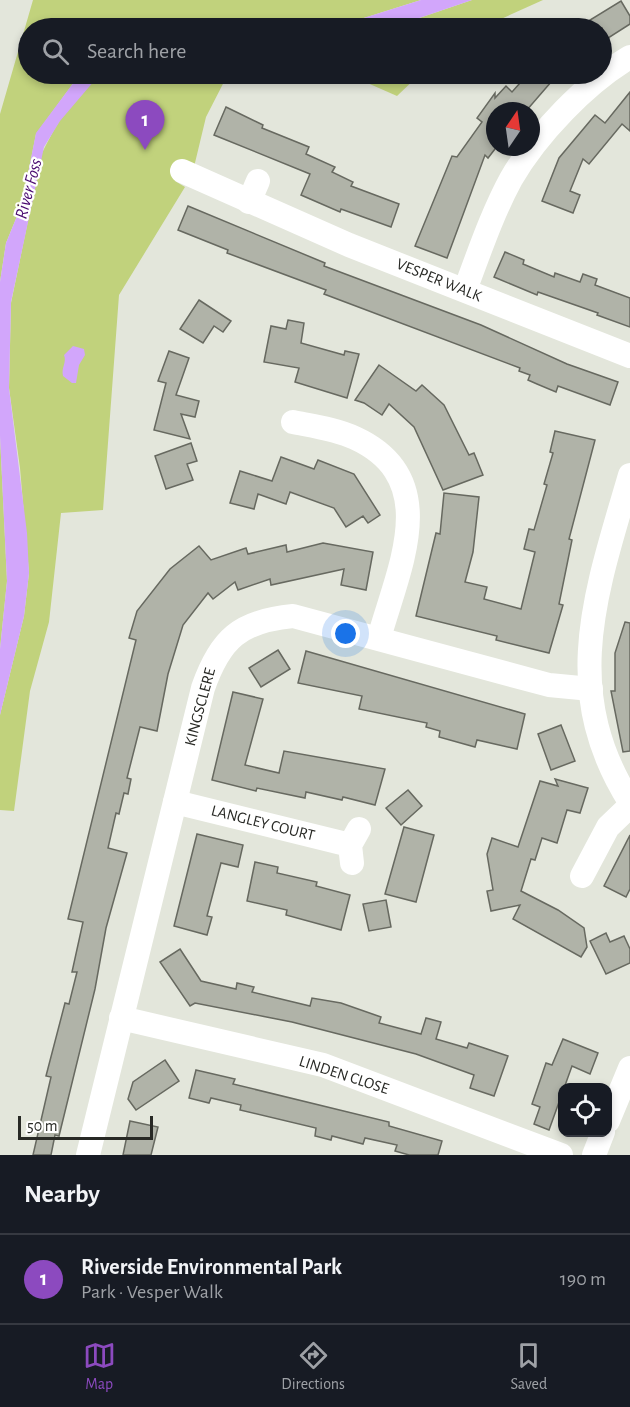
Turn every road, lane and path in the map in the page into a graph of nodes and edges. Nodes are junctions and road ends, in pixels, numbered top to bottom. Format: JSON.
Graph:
{"nodes":[{"id":1,"x":630,"y":57,"type":"edge"},
{"id":2,"x":612,"y":69,"type":"edge"},
{"id":3,"x":593,"y":84,"type":"edge"},
{"id":4,"x":182,"y":171,"type":"dead end"},
{"id":5,"x":465,"y":290,"type":"junction"},
{"id":6,"x":630,"y":357,"type":"edge"},
{"id":7,"x":293,"y":421,"type":"dead end"},
{"id":8,"x":630,"y":475,"type":"edge"},
{"id":9,"x":379,"y":638,"type":"junction"},
{"id":10,"x":591,"y":689,"type":"junction"},
{"id":11,"x":176,"y":802,"type":"junction"},
{"id":12,"x":630,"y":804,"type":"edge"},
{"id":13,"x":353,"y":846,"type":"dead end"},
{"id":14,"x":580,"y":880,"type":"dead end"},
{"id":15,"x":121,"y":1018,"type":"junction"},
{"id":16,"x":630,"y":1068,"type":"edge"},
{"id":17,"x":612,"y":1111,"type":"edge"},
{"id":18,"x":601,"y":1137,"type":"edge"},
{"id":19,"x":88,"y":1155,"type":"edge"},
{"id":20,"x":561,"y":1155,"type":"edge"},
{"id":21,"x":594,"y":1155,"type":"edge"}],
"edges":[{"from":1,"to":2,"type":"street"},
{"from":3,"to":5,"type":"street"},
{"from":4,"to":5,"type":"street","name":"VESPER WALK"},
{"from":5,"to":6,"type":"street","name":"VESPER WALK"},
{"from":7,"to":9,"type":"street"},
{"from":8,"to":10,"type":"street"},
{"from":9,"to":10,"type":"street","name":"KINGSCLERE"},
{"from":9,"to":11,"type":"street","name":"KINGSCLERE"},
{"from":10,"to":12,"type":"street"},
{"from":11,"to":13,"type":"street","name":"LANGLEY COURT"},
{"from":11,"to":15,"type":"street","name":"KINGSCLERE"},
{"from":12,"to":14,"type":"street"},
{"from":15,"to":19,"type":"street"},
{"from":15,"to":20,"type":"street","name":"LINDEN CLOSE"},
{"from":16,"to":17,"type":"street"},
{"from":18,"to":21,"type":"street"}]}
